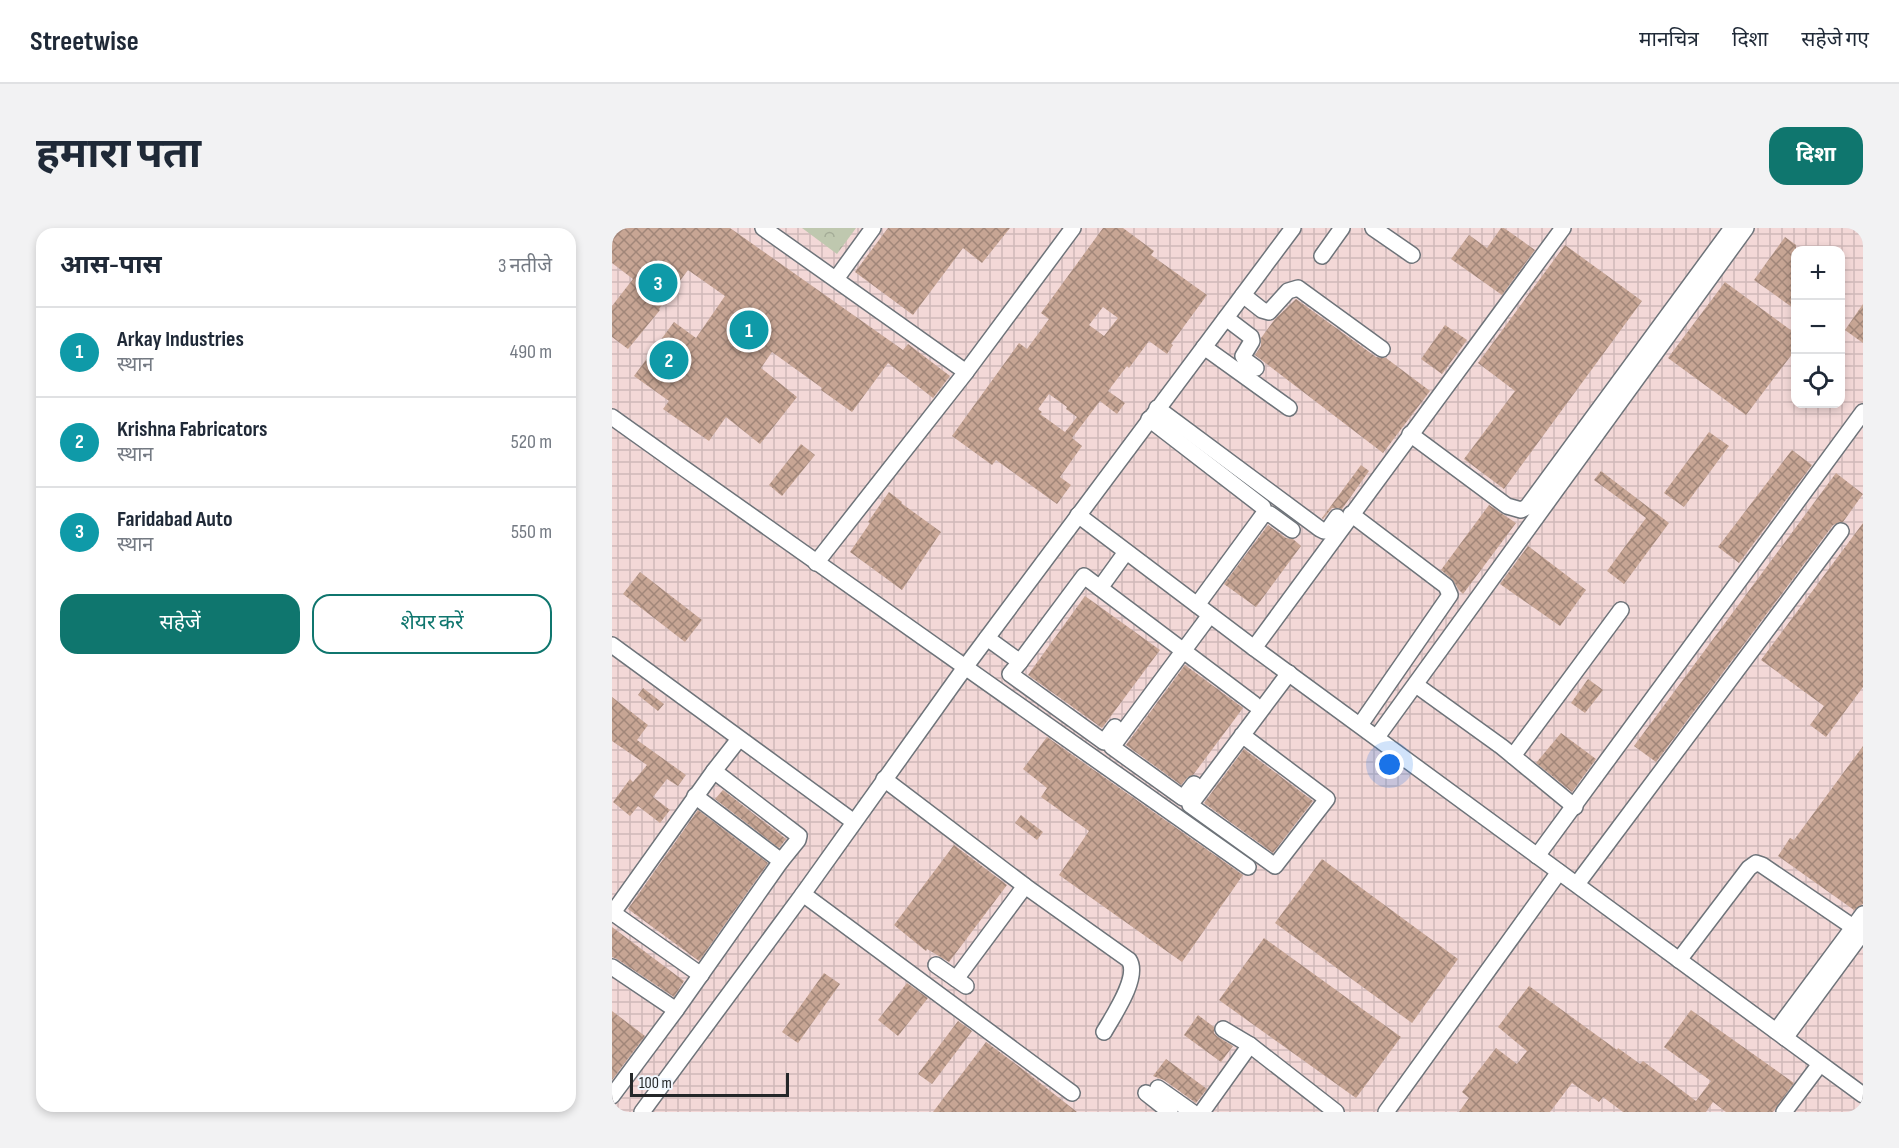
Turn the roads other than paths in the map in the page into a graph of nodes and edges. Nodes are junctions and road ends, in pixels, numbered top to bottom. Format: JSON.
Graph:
{"nodes":[{"id":1,"x":763,"y":228,"type":"edge"},
{"id":2,"x":873,"y":228,"type":"edge"},
{"id":3,"x":1073,"y":228,"type":"edge"},
{"id":4,"x":1293,"y":228,"type":"edge"},
{"id":5,"x":1342,"y":228,"type":"edge"},
{"id":6,"x":1373,"y":228,"type":"edge"},
{"id":7,"x":1563,"y":228,"type":"edge"},
{"id":8,"x":1732,"y":228,"type":"edge"},
{"id":9,"x":1746,"y":228,"type":"edge"},
{"id":10,"x":1412,"y":255,"type":"dead end"},
{"id":11,"x":1322,"y":256,"type":"dead end"},
{"id":12,"x":836,"y":279,"type":"junction"},
{"id":13,"x":1243,"y":295,"type":"junction"},
{"id":14,"x":1226,"y":318,"type":"junction"},
{"id":15,"x":1204,"y":347,"type":"junction"},
{"id":16,"x":1382,"y":350,"type":"dead end"},
{"id":17,"x":1256,"y":368,"type":"dead end"},
{"id":18,"x":966,"y":372,"type":"junction"},
{"id":19,"x":1289,"y":408,"type":"dead end"},
{"id":20,"x":1863,"y":412,"type":"edge"},
{"id":21,"x":1153,"y":414,"type":"junction"},
{"id":22,"x":612,"y":417,"type":"edge"},
{"id":23,"x":1410,"y":434,"type":"junction"},
{"id":24,"x":1369,"y":473,"type":"dead end"},
{"id":25,"x":1263,"y":507,"type":"dead end"},
{"id":26,"x":1078,"y":514,"type":"junction"},
{"id":27,"x":1351,"y":514,"type":"junction"},
{"id":28,"x":1292,"y":530,"type":"dead end"},
{"id":29,"x":1841,"y":531,"type":"dead end"},
{"id":30,"x":1126,"y":552,"type":"junction"},
{"id":31,"x":816,"y":563,"type":"junction"},
{"id":32,"x":1100,"y":588,"type":"junction"},
{"id":33,"x":1197,"y":605,"type":"junction"},
{"id":34,"x":1621,"y":610,"type":"dead end"},
{"id":35,"x":1210,"y":615,"type":"junction"},
{"id":36,"x":987,"y":638,"type":"junction"},
{"id":37,"x":612,"y":645,"type":"edge"},
{"id":38,"x":1179,"y":648,"type":"junction"},
{"id":39,"x":1254,"y":648,"type":"junction"},
{"id":40,"x":1020,"y":662,"type":"junction"},
{"id":41,"x":966,"y":666,"type":"junction"},
{"id":42,"x":1289,"y":673,"type":"junction"},
{"id":43,"x":1416,"y":685,"type":"junction"},
{"id":44,"x":1258,"y":706,"type":"junction"},
{"id":45,"x":1360,"y":725,"type":"junction"},
{"id":46,"x":1242,"y":735,"type":"junction"},
{"id":47,"x":1377,"y":737,"type":"junction"},
{"id":48,"x":739,"y":739,"type":"junction"},
{"id":49,"x":1513,"y":756,"type":"junction"},
{"id":50,"x":714,"y":771,"type":"junction"},
{"id":51,"x":884,"y":779,"type":"junction"},
{"id":52,"x":696,"y":796,"type":"junction"},
{"id":53,"x":1575,"y":807,"type":"junction"},
{"id":54,"x":854,"y":822,"type":"junction"},
{"id":55,"x":1537,"y":855,"type":"junction"},
{"id":56,"x":781,"y":861,"type":"junction"},
{"id":57,"x":1248,"y":867,"type":"dead end"},
{"id":58,"x":1559,"y":872,"type":"junction"},
{"id":59,"x":1577,"y":884,"type":"junction"},
{"id":60,"x":1025,"y":886,"type":"junction"},
{"id":61,"x":803,"y":894,"type":"junction"},
{"id":62,"x":612,"y":913,"type":"edge"},
{"id":63,"x":1863,"y":914,"type":"edge"},
{"id":64,"x":1858,"y":929,"type":"edge"},
{"id":65,"x":1679,"y":960,"type":"junction"},
{"id":66,"x":936,"y":965,"type":"dead end"},
{"id":67,"x":612,"y":967,"type":"edge"},
{"id":68,"x":700,"y":975,"type":"junction"},
{"id":69,"x":676,"y":1010,"type":"junction"},
{"id":70,"x":1223,"y":1029,"type":"dead end"},
{"id":71,"x":1104,"y":1032,"type":"dead end"},
{"id":72,"x":1780,"y":1035,"type":"junction"},
{"id":73,"x":1250,"y":1046,"type":"junction"},
{"id":74,"x":1820,"y":1064,"type":"junction"},
{"id":75,"x":1072,"y":1093,"type":"dead end"},
{"id":76,"x":1863,"y":1095,"type":"edge"},
{"id":77,"x":612,"y":1096,"type":"edge"},
{"id":78,"x":642,"y":1112,"type":"edge"},
{"id":79,"x":1170,"y":1112,"type":"edge"},
{"id":80,"x":1192,"y":1112,"type":"edge"},
{"id":81,"x":1202,"y":1112,"type":"edge"},
{"id":82,"x":1336,"y":1112,"type":"edge"},
{"id":83,"x":1386,"y":1112,"type":"edge"},
{"id":84,"x":1784,"y":1112,"type":"edge"}],
"edges":[{"from":1,"to":12,"type":"street"},
{"from":2,"to":12,"type":"street"},
{"from":3,"to":18,"type":"street"},
{"from":4,"to":13,"type":"street"},
{"from":5,"to":11,"type":"street"},
{"from":6,"to":10,"type":"street"},
{"from":7,"to":23,"type":"street"},
{"from":8,"to":23,"type":"street"},
{"from":9,"to":43,"type":"street"},
{"from":12,"to":18,"type":"street"},
{"from":13,"to":14,"type":"street"},
{"from":13,"to":16,"type":"street"},
{"from":14,"to":15,"type":"street"},
{"from":14,"to":17,"type":"street"},
{"from":15,"to":19,"type":"street"},
{"from":15,"to":21,"type":"street"},
{"from":18,"to":31,"type":"street"},
{"from":20,"to":53,"type":"street"},
{"from":21,"to":24,"type":"street"},
{"from":21,"to":25,"type":"street"},
{"from":21,"to":26,"type":"street"},
{"from":22,"to":31,"type":"street"},
{"from":23,"to":27,"type":"street"},
{"from":26,"to":30,"type":"street"},
{"from":26,"to":36,"type":"street"},
{"from":27,"to":39,"type":"street"},
{"from":27,"to":45,"type":"street"},
{"from":28,"to":33,"type":"street"},
{"from":29,"to":59,"type":"street"},
{"from":30,"to":32,"type":"street"},
{"from":30,"to":33,"type":"street"},
{"from":31,"to":41,"type":"street"},
{"from":32,"to":38,"type":"street"},
{"from":32,"to":40,"type":"street"},
{"from":33,"to":35,"type":"street"},
{"from":34,"to":49,"type":"street"},
{"from":35,"to":38,"type":"street"},
{"from":35,"to":39,"type":"street"},
{"from":36,"to":40,"type":"street"},
{"from":36,"to":41,"type":"street"},
{"from":37,"to":48,"type":"street"},
{"from":38,"to":40,"type":"street"},
{"from":38,"to":44,"type":"street"},
{"from":38,"to":44,"type":"street"},
{"from":39,"to":42,"type":"street"},
{"from":41,"to":51,"type":"street"},
{"from":41,"to":57,"type":"street"},
{"from":42,"to":44,"type":"street"},
{"from":42,"to":45,"type":"street"},
{"from":43,"to":47,"type":"street"},
{"from":43,"to":49,"type":"street"},
{"from":44,"to":46,"type":"street"},
{"from":45,"to":47,"type":"street"},
{"from":46,"to":46,"type":"street"},
{"from":47,"to":55,"type":"street"},
{"from":48,"to":50,"type":"street"},
{"from":48,"to":54,"type":"street"},
{"from":49,"to":53,"type":"street"},
{"from":50,"to":52,"type":"street"},
{"from":50,"to":56,"type":"street"},
{"from":51,"to":54,"type":"street"},
{"from":51,"to":60,"type":"street"},
{"from":52,"to":56,"type":"street"},
{"from":52,"to":62,"type":"street"},
{"from":53,"to":55,"type":"street"},
{"from":54,"to":61,"type":"street"},
{"from":55,"to":58,"type":"street"},
{"from":56,"to":68,"type":"street"},
{"from":58,"to":59,"type":"street"},
{"from":58,"to":83,"type":"street"},
{"from":59,"to":65,"type":"street"},
{"from":60,"to":66,"type":"street"},
{"from":60,"to":71,"type":"street"},
{"from":61,"to":75,"type":"street"},
{"from":61,"to":78,"type":"street"},
{"from":62,"to":68,"type":"street"},
{"from":63,"to":64,"type":"street"},
{"from":64,"to":65,"type":"street"},
{"from":64,"to":72,"type":"street"},
{"from":65,"to":72,"type":"street"},
{"from":67,"to":69,"type":"street"},
{"from":68,"to":69,"type":"street"},
{"from":69,"to":77,"type":"street"},
{"from":70,"to":73,"type":"street"},
{"from":72,"to":74,"type":"street"},
{"from":73,"to":81,"type":"street"},
{"from":73,"to":82,"type":"street"},
{"from":74,"to":76,"type":"street"},
{"from":74,"to":84,"type":"street"},
{"from":79,"to":80,"type":"street"}]}
